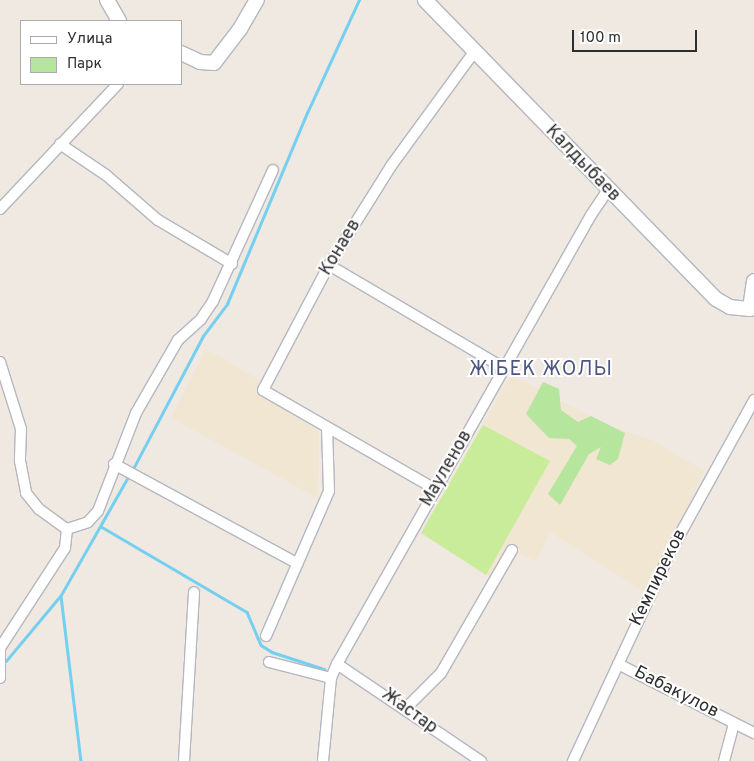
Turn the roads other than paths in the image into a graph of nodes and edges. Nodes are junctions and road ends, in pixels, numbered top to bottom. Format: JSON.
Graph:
{"nodes":[{"id":1,"x":107,"y":0,"type":"edge"},
{"id":2,"x":257,"y":0,"type":"edge"},
{"id":3,"x":425,"y":0,"type":"edge"},
{"id":4,"x":119,"y":20,"type":"edge"},
{"id":5,"x":474,"y":52,"type":"junction"},
{"id":6,"x":182,"y":53,"type":"edge"},
{"id":7,"x":117,"y":85,"type":"edge"},
{"id":8,"x":60,"y":144,"type":"junction"},
{"id":9,"x":273,"y":170,"type":"dead end"},
{"id":10,"x":608,"y":190,"type":"junction"},
{"id":11,"x":0,"y":209,"type":"edge"},
{"id":12,"x":232,"y":264,"type":"junction"},
{"id":13,"x":329,"y":265,"type":"junction"},
{"id":14,"x":754,"y":281,"type":"edge"},
{"id":15,"x":752,"y":312,"type":"edge"},
{"id":16,"x":0,"y":362,"type":"edge"},
{"id":17,"x":504,"y":368,"type":"junction"},
{"id":18,"x":754,"y":400,"type":"edge"},
{"id":19,"x":328,"y":428,"type":"junction"},
{"id":20,"x":114,"y":464,"type":"junction"},
{"id":21,"x":435,"y":489,"type":"junction"},
{"id":22,"x":67,"y":529,"type":"junction"},
{"id":23,"x":512,"y":550,"type":"dead end"},
{"id":24,"x":298,"y":564,"type":"junction"},
{"id":25,"x":194,"y":592,"type":"dead end"},
{"id":26,"x":266,"y":636,"type":"dead end"},
{"id":27,"x":0,"y":648,"type":"edge"},
{"id":28,"x":269,"y":662,"type":"dead end"},
{"id":29,"x":337,"y":664,"type":"junction"},
{"id":30,"x":618,"y":664,"type":"junction"},
{"id":31,"x":0,"y":678,"type":"edge"},
{"id":32,"x":331,"y":678,"type":"junction"},
{"id":33,"x":406,"y":708,"type":"junction"},
{"id":34,"x":734,"y":723,"type":"junction"},
{"id":35,"x":754,"y":733,"type":"edge"},
{"id":36,"x":184,"y":761,"type":"edge"},
{"id":37,"x":323,"y":761,"type":"edge"},
{"id":38,"x":481,"y":761,"type":"edge"},
{"id":39,"x":573,"y":761,"type":"edge"},
{"id":40,"x":724,"y":761,"type":"edge"}],
"edges":[{"from":1,"to":4,"type":"main road"},
{"from":2,"to":6,"type":"main road"},
{"from":3,"to":5,"type":"main road","name":"Калдыбаев"},
{"from":5,"to":10,"type":"main road","name":"Калдыбаев"},
{"from":5,"to":13,"type":"street","name":"Конаев"},
{"from":7,"to":8,"type":"street"},
{"from":8,"to":11,"type":"street"},
{"from":8,"to":12,"type":"street"},
{"from":9,"to":12,"type":"street"},
{"from":10,"to":15,"type":"main road","name":"Калдыбаев"},
{"from":10,"to":17,"type":"street","name":"Мауленов"},
{"from":12,"to":20,"type":"street"},
{"from":13,"to":17,"type":"street"},
{"from":13,"to":19,"type":"street","name":"Конаев"},
{"from":14,"to":15,"type":"main road"},
{"from":16,"to":22,"type":"street"},
{"from":17,"to":21,"type":"street","name":"Мауленов"},
{"from":18,"to":30,"type":"street","name":"Кемпиреков"},
{"from":19,"to":21,"type":"street","name":"Конаев"},
{"from":19,"to":24,"type":"street"},
{"from":20,"to":22,"type":"street"},
{"from":20,"to":24,"type":"street"},
{"from":21,"to":29,"type":"street","name":"Мауленов"},
{"from":22,"to":27,"type":"street"},
{"from":23,"to":33,"type":"street"},
{"from":24,"to":26,"type":"street"},
{"from":25,"to":36,"type":"street"},
{"from":27,"to":31,"type":"street"},
{"from":28,"to":32,"type":"street"},
{"from":29,"to":32,"type":"street","name":"Мауленов"},
{"from":29,"to":33,"type":"street","name":"Жастар"},
{"from":30,"to":34,"type":"street","name":"Бабакулов"},
{"from":30,"to":39,"type":"street","name":"Кемпиреков"},
{"from":32,"to":37,"type":"street","name":"Мауленов"},
{"from":33,"to":38,"type":"street","name":"Жастар"},
{"from":34,"to":35,"type":"street","name":"Бабакулов"},
{"from":34,"to":40,"type":"street","name":"Бабакулов"}]}
